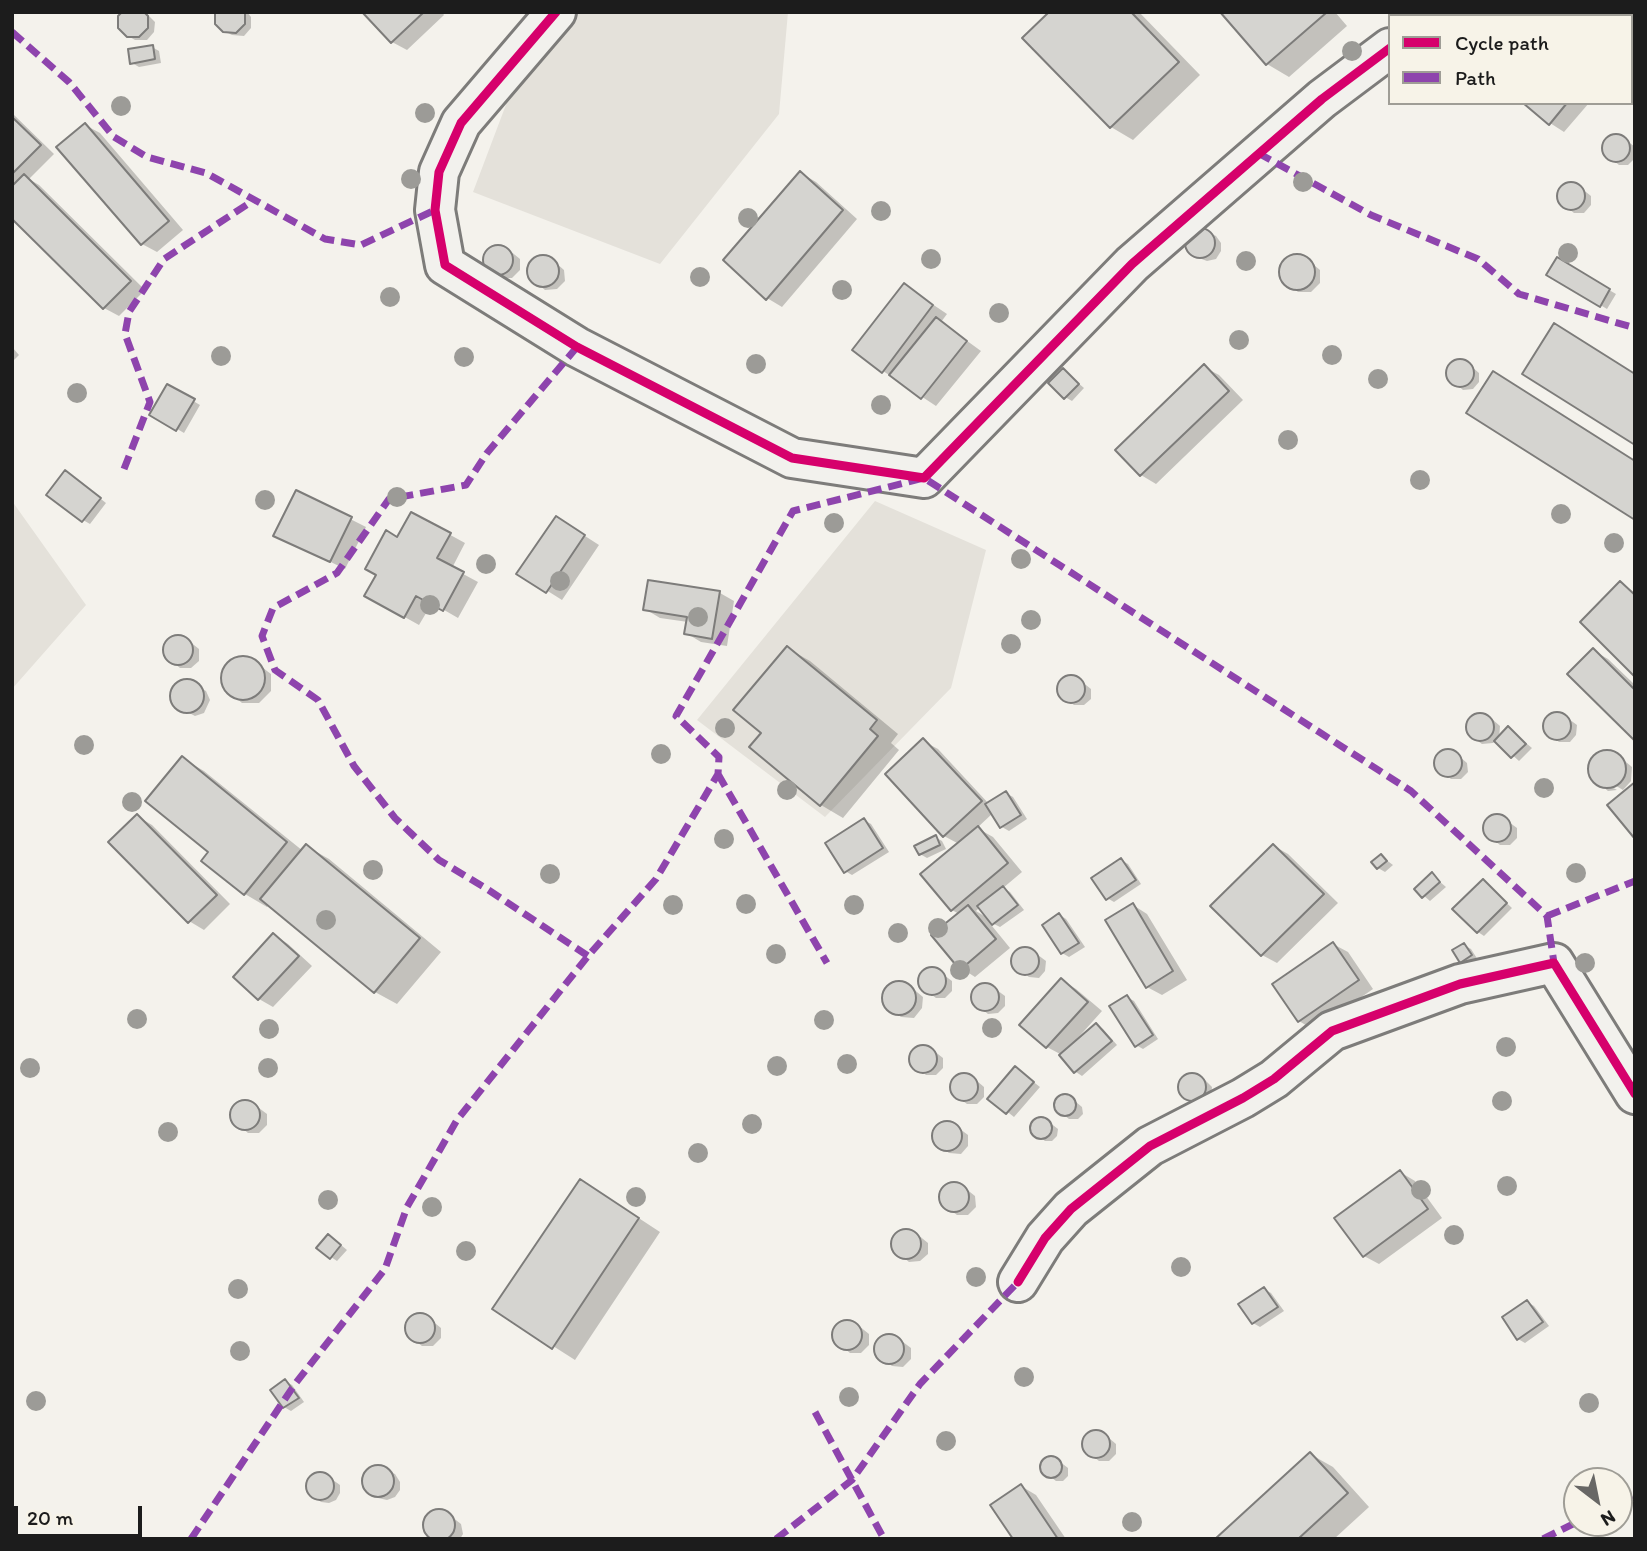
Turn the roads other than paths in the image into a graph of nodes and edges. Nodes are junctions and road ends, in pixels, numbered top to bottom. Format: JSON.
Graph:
{"nodes":[{"id":1,"x":555,"y":12,"type":"edge"},
{"id":2,"x":1388,"y":50,"type":"edge"},
{"id":3,"x":1635,"y":1094,"type":"edge"},
{"id":4,"x":1018,"y":1282,"type":"dead end"}],
"edges":[{"from":1,"to":2,"type":"street"},
{"from":3,"to":4,"type":"street"}]}
